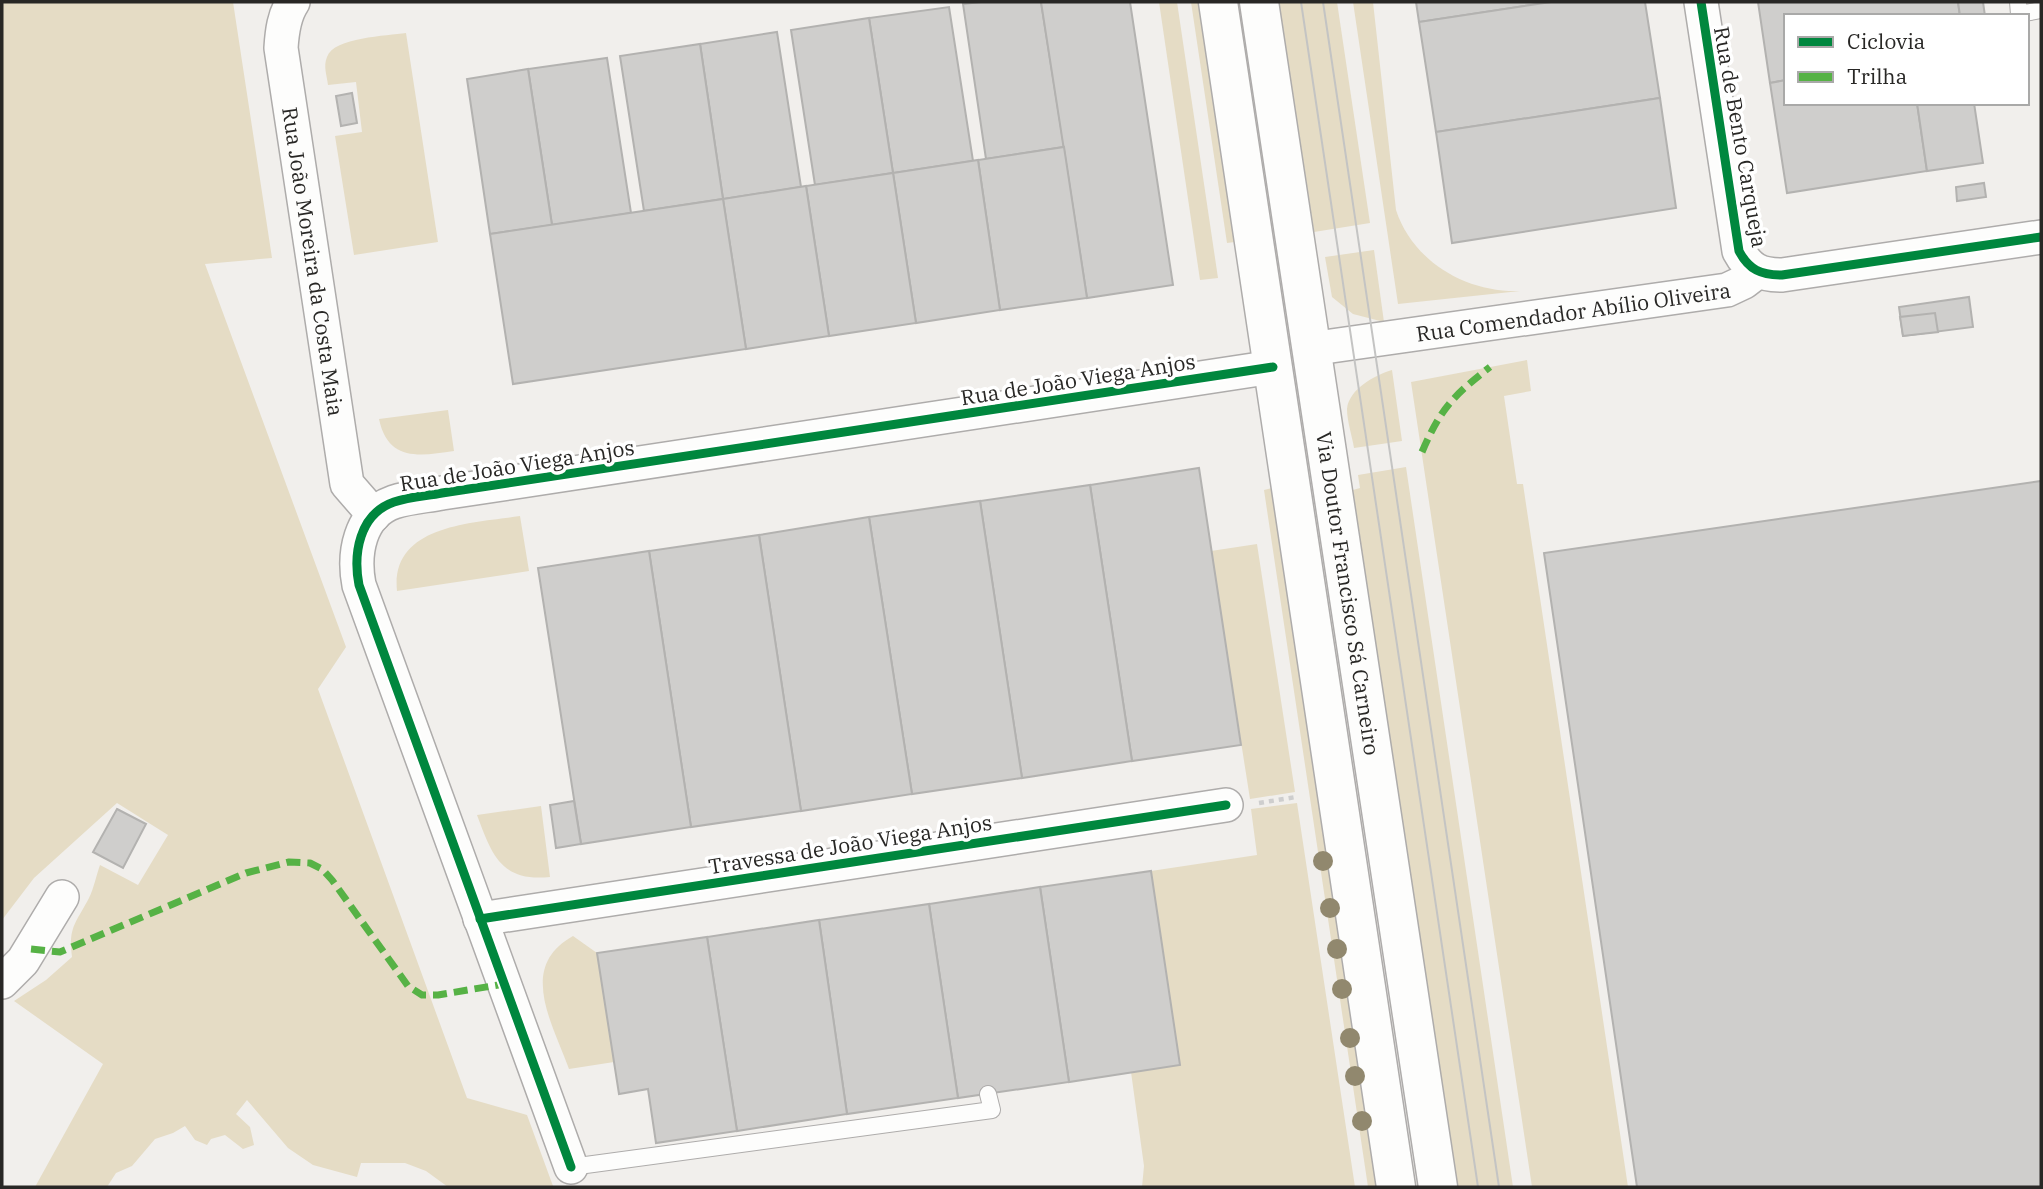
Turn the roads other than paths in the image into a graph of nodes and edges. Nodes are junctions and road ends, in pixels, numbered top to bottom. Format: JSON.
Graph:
{"nodes":[{"id":1,"x":293,"y":2,"type":"edge"},
{"id":2,"x":1218,"y":2,"type":"edge"},
{"id":3,"x":1259,"y":2,"type":"edge"},
{"id":4,"x":1701,"y":2,"type":"edge"},
{"id":5,"x":2018,"y":2,"type":"edge"},
{"id":6,"x":2041,"y":10,"type":"edge"},
{"id":7,"x":2041,"y":237,"type":"edge"},
{"id":8,"x":1757,"y":272,"type":"junction"},
{"id":9,"x":1310,"y":349,"type":"junction"},
{"id":10,"x":1273,"y":367,"type":"junction"},
{"id":11,"x":374,"y":515,"type":"junction"},
{"id":12,"x":1238,"y":805,"type":"road end"},
{"id":13,"x":62,"y":897,"type":"dead end"},
{"id":14,"x":480,"y":919,"type":"junction"},
{"id":15,"x":2,"y":982,"type":"edge"},
{"id":16,"x":988,"y":1094,"type":"dead end"},
{"id":17,"x":571,"y":1167,"type":"joint"},
{"id":18,"x":1396,"y":1187,"type":"edge"},
{"id":19,"x":1438,"y":1187,"type":"edge"}],
"edges":[{"from":1,"to":11,"type":"street","name":"Rua João Moreira da Costa Maia"},
{"from":2,"to":10,"type":"main road","name":"Via Doutor Francisco Sá Carneiro"},
{"from":3,"to":9,"type":"main road","name":"Via Doutor Francisco Sá Carneiro"},
{"from":4,"to":8,"type":"street","name":"Rua de Bento Carqueja"},
{"from":5,"to":6,"type":"lane"},
{"from":7,"to":8,"type":"street","name":"Rua Comendador Abílio Oliveira"},
{"from":8,"to":9,"type":"street","name":"Rua Comendador Abílio Oliveira"},
{"from":9,"to":19,"type":"main road","name":"Via Doutor Francisco Sá Carneiro"},
{"from":10,"to":11,"type":"street","name":"Rua de João Viega Anjos"},
{"from":10,"to":18,"type":"main road","name":"Via Doutor Francisco Sá Carneiro"},
{"from":11,"to":14,"type":"street"},
{"from":12,"to":14,"type":"street","name":"Travessa de João Viega Anjos"},
{"from":13,"to":15,"type":"street"},
{"from":14,"to":17,"type":"street"},
{"from":16,"to":17,"type":"lane"}]}
